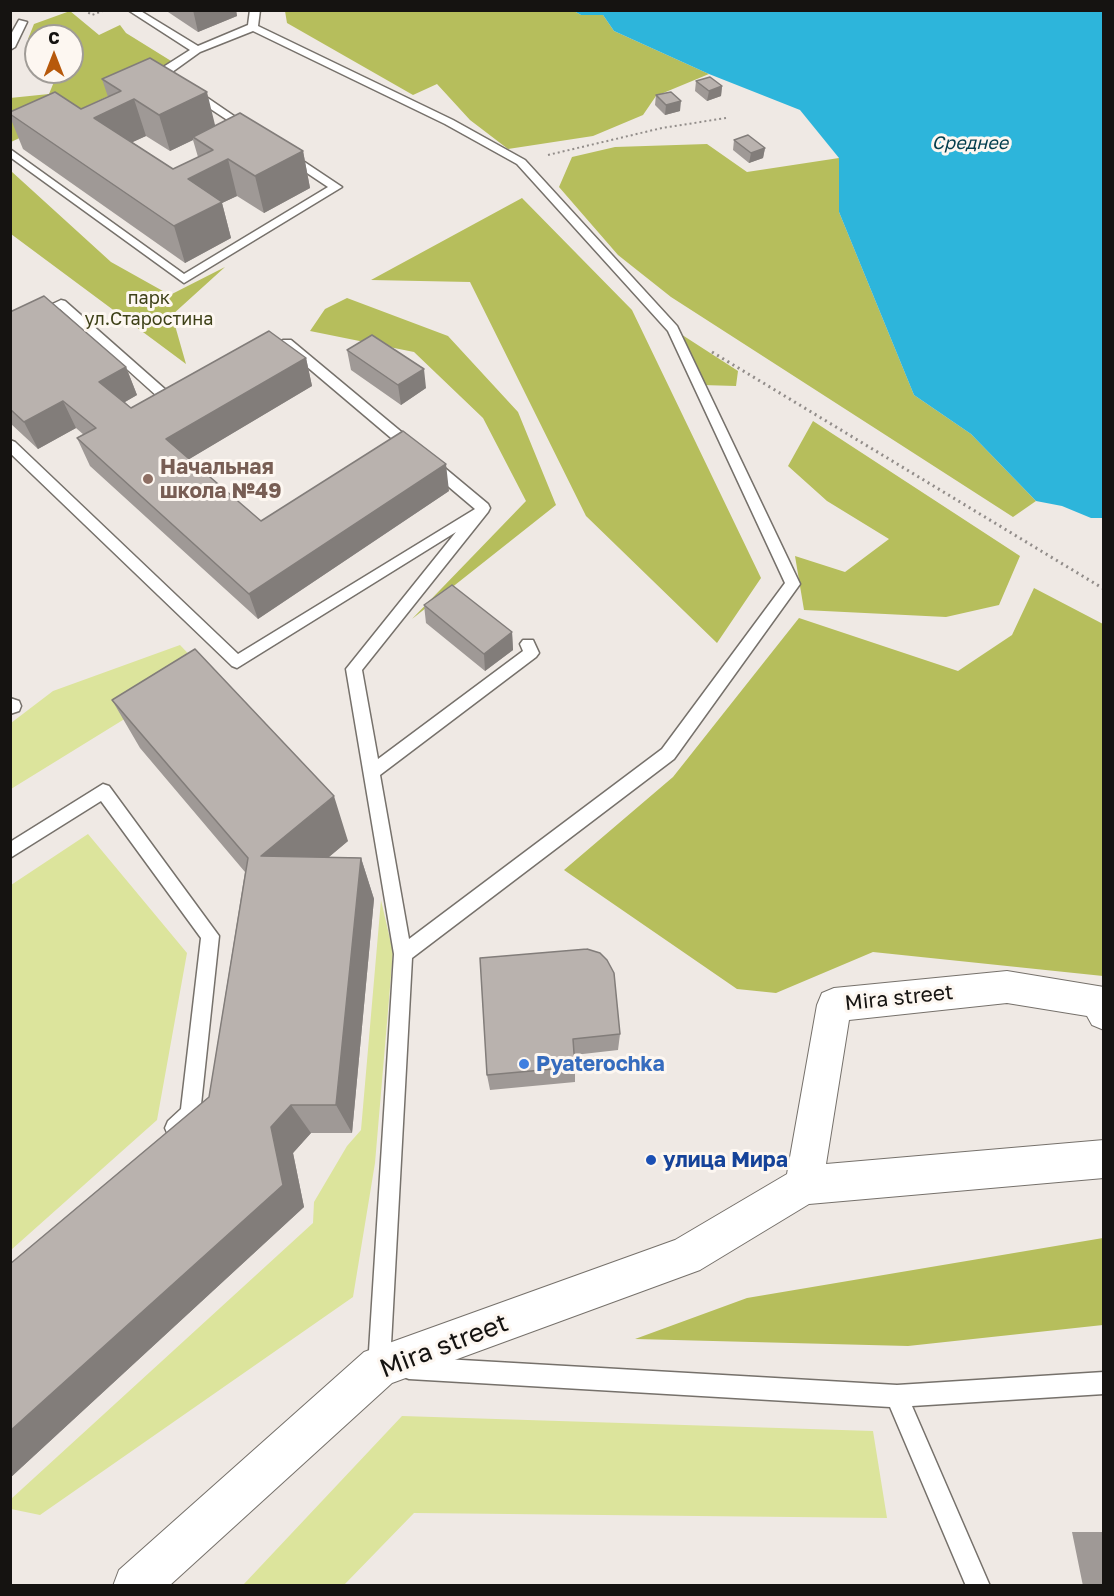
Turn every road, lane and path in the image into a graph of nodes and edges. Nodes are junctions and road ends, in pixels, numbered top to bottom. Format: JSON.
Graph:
{"nodes":[{"id":1,"x":28,"y":10,"type":"edge"},
{"id":2,"x":84,"y":10,"type":"edge"},
{"id":3,"x":105,"y":10,"type":"edge"},
{"id":4,"x":132,"y":10,"type":"edge"},
{"id":5,"x":255,"y":10,"type":"edge"},
{"id":6,"x":22,"y":22,"type":"junction"},
{"id":7,"x":10,"y":26,"type":"edge"},
{"id":8,"x":253,"y":27,"type":"junction"},
{"id":9,"x":10,"y":47,"type":"edge"},
{"id":10,"x":197,"y":50,"type":"junction"},
{"id":11,"x":173,"y":80,"type":"junction"},
{"id":12,"x":143,"y":83,"type":"edge"},
{"id":13,"x":726,"y":118,"type":"dead end"},
{"id":14,"x":259,"y":136,"type":"edge"},
{"id":15,"x":278,"y":149,"type":"edge"},
{"id":16,"x":10,"y":152,"type":"edge"},
{"id":17,"x":521,"y":162,"type":"junction"},
{"id":18,"x":10,"y":329,"type":"edge"},
{"id":19,"x":673,"y":329,"type":"junction"},
{"id":20,"x":256,"y":359,"type":"edge"},
{"id":21,"x":183,"y":398,"type":"edge"},
{"id":22,"x":10,"y":445,"type":"edge"},
{"id":23,"x":483,"y":508,"type":"junction"},
{"id":24,"x":1104,"y":589,"type":"edge"},
{"id":25,"x":528,"y":644,"type":"dead end"},
{"id":26,"x":372,"y":772,"type":"junction"},
{"id":27,"x":10,"y":851,"type":"edge"},
{"id":28,"x":403,"y":954,"type":"junction"},
{"id":29,"x":1104,"y":1013,"type":"edge"},
{"id":30,"x":164,"y":1138,"type":"edge"},
{"id":31,"x":1104,"y":1159,"type":"edge"},
{"id":32,"x":804,"y":1185,"type":"junction"},
{"id":33,"x":379,"y":1367,"type":"junction"},
{"id":34,"x":1104,"y":1383,"type":"edge"},
{"id":35,"x":897,"y":1396,"type":"junction"},
{"id":36,"x":135,"y":1586,"type":"edge"},
{"id":37,"x":978,"y":1586,"type":"edge"}],
"edges":[{"from":1,"to":6,"type":"lane"},
{"from":2,"to":3,"type":"path"},
{"from":4,"to":10,"type":"lane"},
{"from":5,"to":8,"type":"lane"},
{"from":6,"to":7,"type":"lane"},
{"from":6,"to":9,"type":"lane"},
{"from":8,"to":10,"type":"lane"},
{"from":8,"to":17,"type":"lane"},
{"from":10,"to":11,"type":"lane"},
{"from":11,"to":12,"type":"lane"},
{"from":11,"to":14,"type":"lane"},
{"from":13,"to":17,"type":"path"},
{"from":15,"to":16,"type":"lane"},
{"from":17,"to":19,"type":"lane"},
{"from":18,"to":21,"type":"lane"},
{"from":19,"to":24,"type":"path"},
{"from":19,"to":28,"type":"lane"},
{"from":20,"to":23,"type":"lane"},
{"from":22,"to":23,"type":"lane"},
{"from":23,"to":26,"type":"lane"},
{"from":25,"to":26,"type":"lane"},
{"from":26,"to":28,"type":"lane"},
{"from":27,"to":30,"type":"lane"},
{"from":28,"to":33,"type":"lane"},
{"from":29,"to":32,"type":"street","name":"Mira street"},
{"from":31,"to":32,"type":"street","name":"Mira street"},
{"from":32,"to":33,"type":"street","name":"Mira street"},
{"from":33,"to":35,"type":"lane"},
{"from":33,"to":36,"type":"street","name":"Mira street"},
{"from":34,"to":35,"type":"lane"},
{"from":35,"to":37,"type":"lane"}]}
